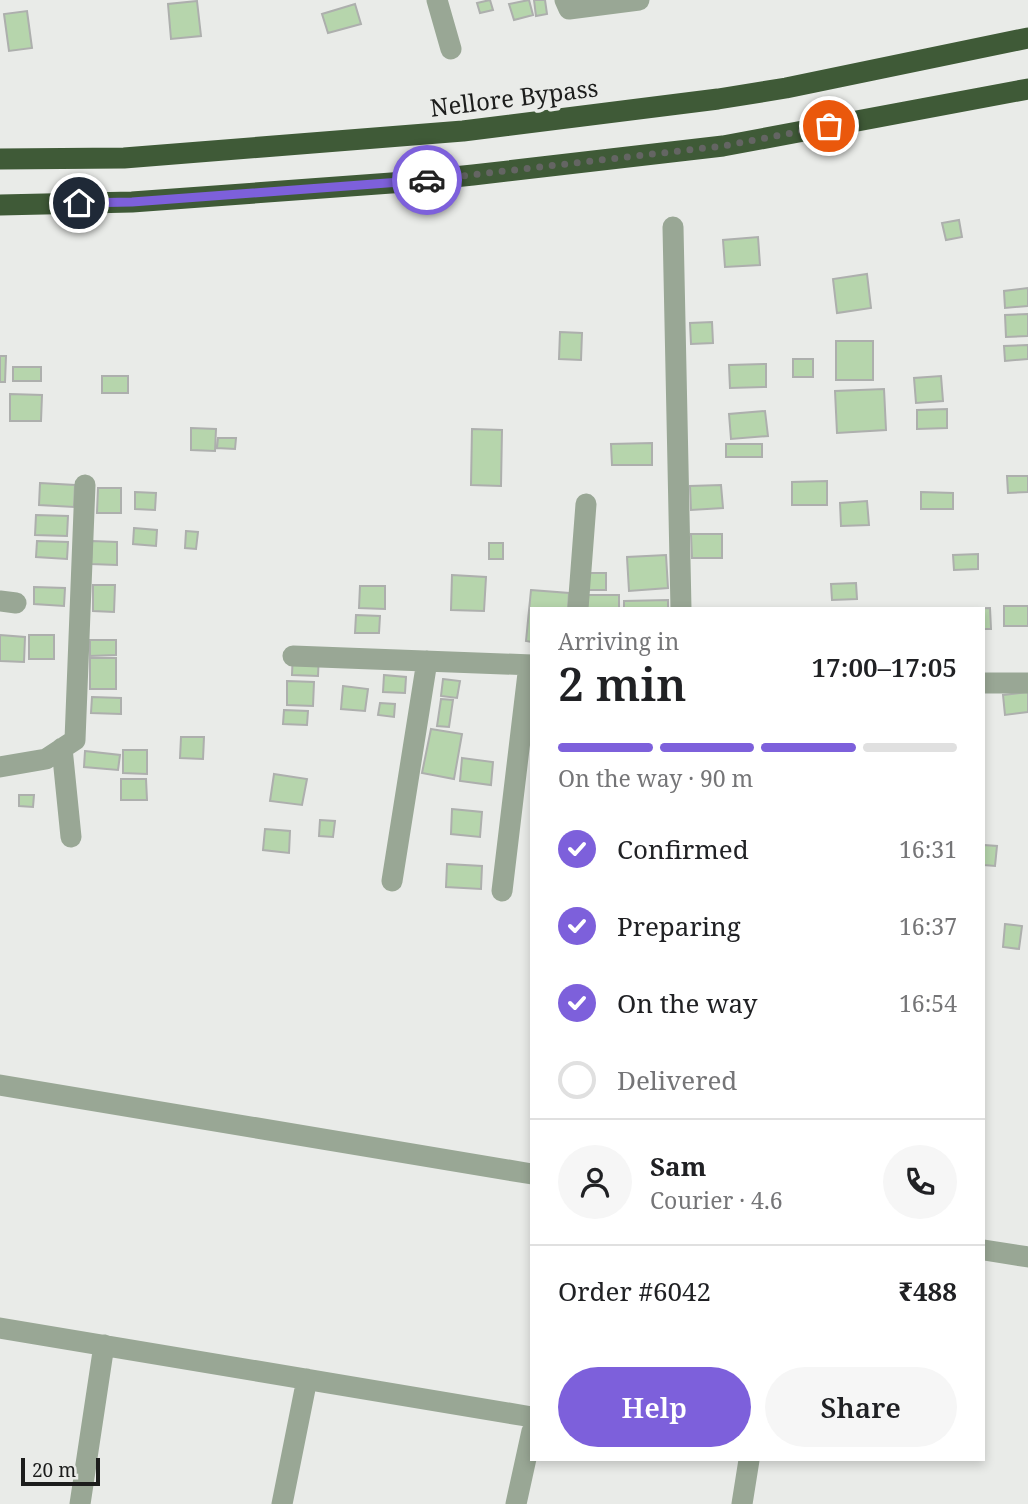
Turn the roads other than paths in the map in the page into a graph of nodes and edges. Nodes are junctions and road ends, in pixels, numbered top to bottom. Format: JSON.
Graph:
{"nodes":[{"id":1,"x":437,"y":0,"type":"edge"},
{"id":2,"x":565,"y":0,"type":"edge"},
{"id":3,"x":639,"y":0,"type":"edge"},
{"id":4,"x":1028,"y":38,"type":"edge"},
{"id":5,"x":451,"y":49,"type":"dead end"},
{"id":6,"x":1028,"y":89,"type":"edge"},
{"id":7,"x":0,"y":159,"type":"edge"},
{"id":8,"x":0,"y":205,"type":"edge"},
{"id":9,"x":673,"y":227,"type":"dead end"},
{"id":10,"x":85,"y":485,"type":"dead end"},
{"id":11,"x":586,"y":504,"type":"dead end"},
{"id":12,"x":578,"y":607,"type":"edge"},
{"id":13,"x":681,"y":607,"type":"edge"},
{"id":14,"x":293,"y":656,"type":"dead end"},
{"id":15,"x":427,"y":661,"type":"junction"},
{"id":16,"x":530,"y":665,"type":"edge"},
{"id":17,"x":530,"y":673,"type":"edge"},
{"id":18,"x":985,"y":683,"type":"edge"},
{"id":19,"x":1028,"y":683,"type":"edge"},
{"id":20,"x":62,"y":748,"type":"junction"},
{"id":21,"x":0,"y":767,"type":"edge"},
{"id":22,"x":71,"y":837,"type":"dead end"},
{"id":23,"x":392,"y":881,"type":"dead end"},
{"id":24,"x":502,"y":891,"type":"dead end"},
{"id":25,"x":0,"y":1085,"type":"edge"},
{"id":26,"x":530,"y":1174,"type":"edge"},
{"id":27,"x":985,"y":1250,"type":"edge"},
{"id":28,"x":1028,"y":1257,"type":"edge"},
{"id":29,"x":0,"y":1328,"type":"edge"},
{"id":30,"x":104,"y":1345,"type":"junction"},
{"id":31,"x":307,"y":1379,"type":"junction"},
{"id":32,"x":530,"y":1417,"type":"edge"},
{"id":33,"x":530,"y":1440,"type":"edge"},
{"id":34,"x":749,"y":1461,"type":"edge"},
{"id":35,"x":80,"y":1504,"type":"edge"},
{"id":36,"x":282,"y":1504,"type":"edge"},
{"id":37,"x":516,"y":1504,"type":"edge"},
{"id":38,"x":742,"y":1504,"type":"edge"}],
"edges":[{"from":1,"to":5,"type":"street"},
{"from":2,"to":3,"type":"street"},
{"from":4,"to":7,"type":"highway","name":"Nellore Bypass"},
{"from":6,"to":8,"type":"highway"},
{"from":9,"to":13,"type":"street"},
{"from":10,"to":20,"type":"street"},
{"from":11,"to":12,"type":"street"},
{"from":14,"to":15,"type":"street"},
{"from":15,"to":16,"type":"street"},
{"from":15,"to":23,"type":"street"},
{"from":17,"to":24,"type":"street"},
{"from":18,"to":19,"type":"street"},
{"from":20,"to":21,"type":"street"},
{"from":20,"to":22,"type":"street"},
{"from":25,"to":26,"type":"street"},
{"from":27,"to":28,"type":"street"},
{"from":29,"to":30,"type":"street"},
{"from":30,"to":31,"type":"street"},
{"from":30,"to":35,"type":"street"},
{"from":31,"to":32,"type":"street"},
{"from":31,"to":36,"type":"street"},
{"from":33,"to":37,"type":"street"},
{"from":34,"to":38,"type":"street"}]}
